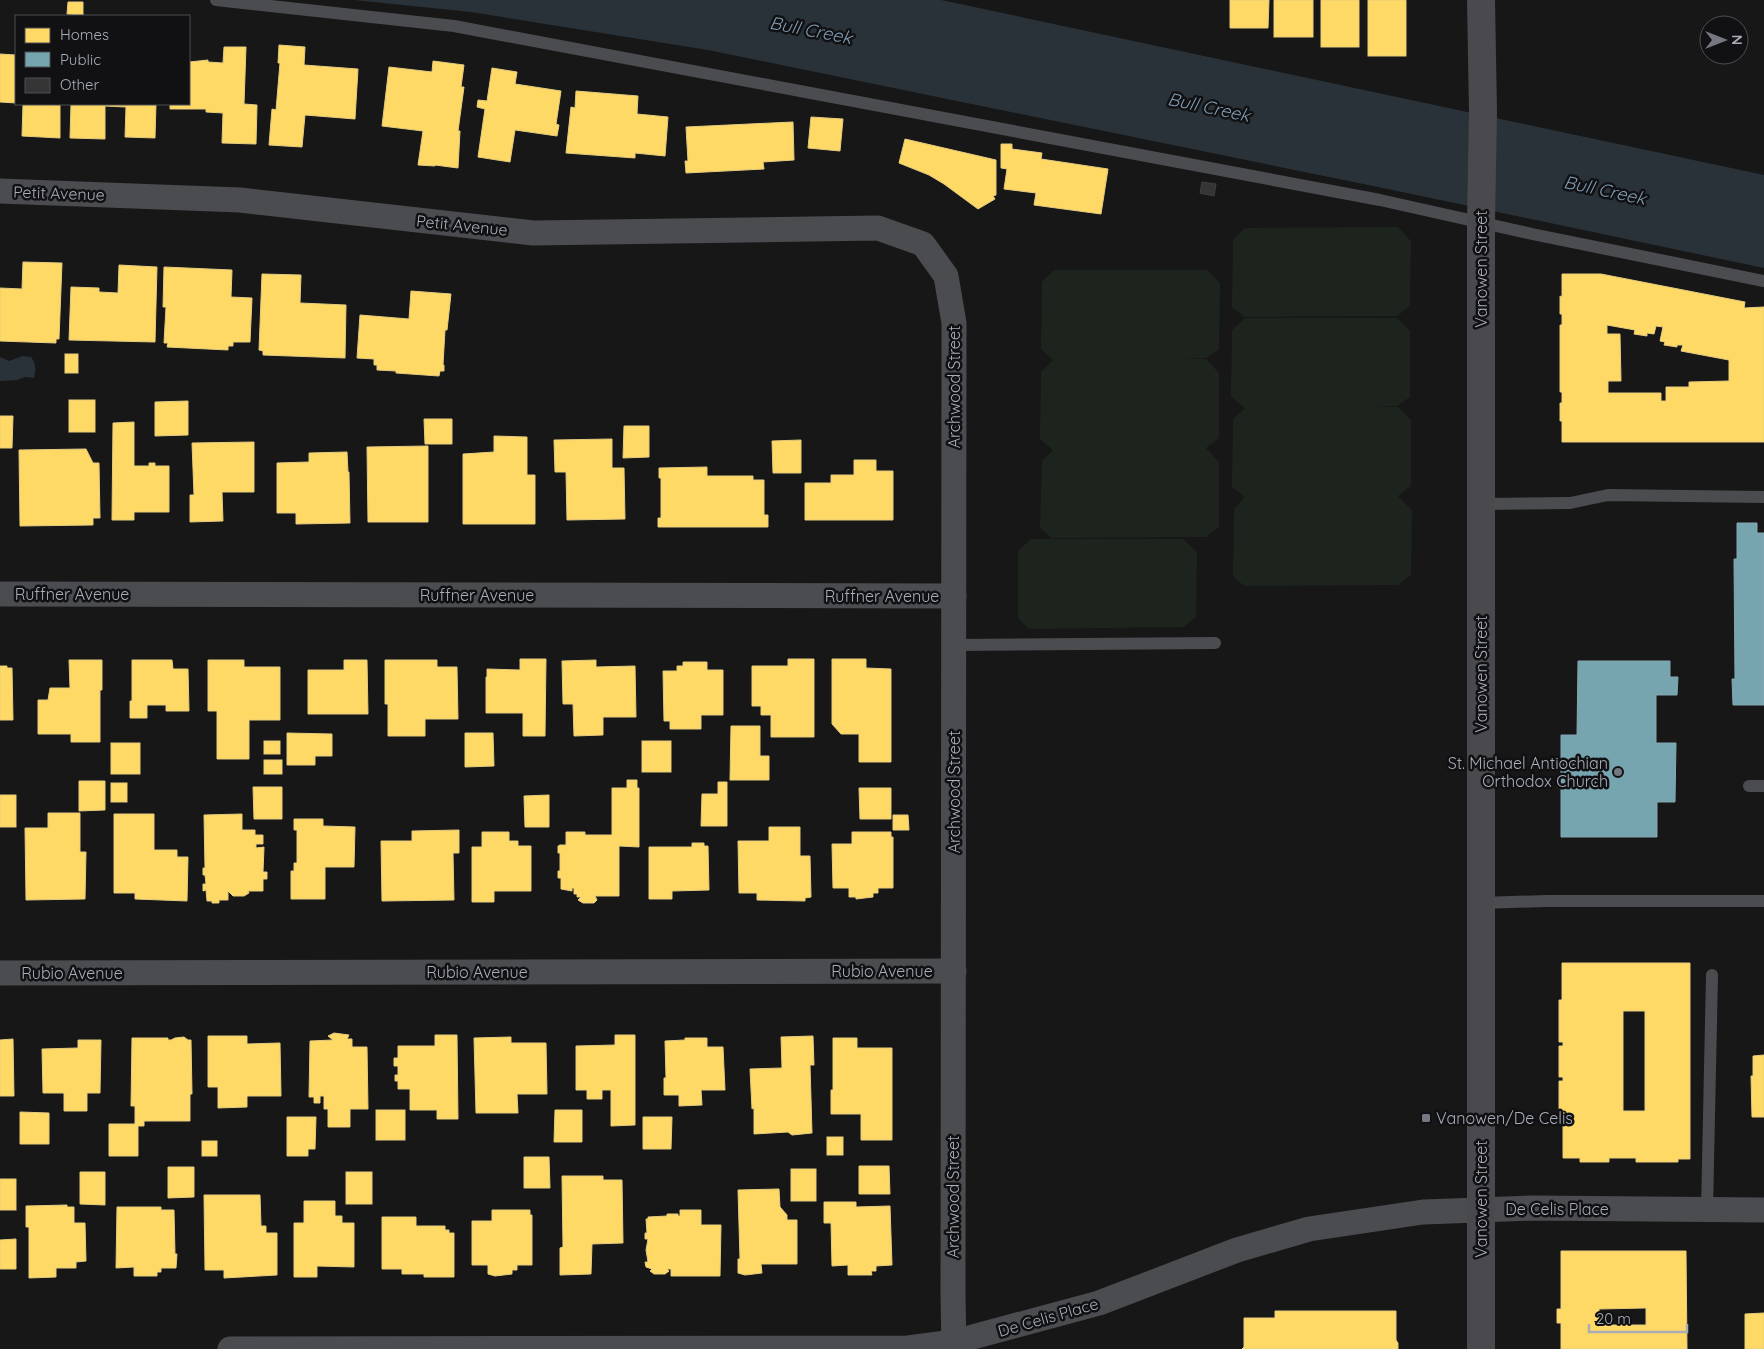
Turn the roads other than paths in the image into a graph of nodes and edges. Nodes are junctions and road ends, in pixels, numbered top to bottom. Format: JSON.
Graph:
{"nodes":[{"id":1,"x":216,"y":0,"type":"edge"},
{"id":2,"x":1481,"y":0,"type":"edge"},
{"id":3,"x":0,"y":191,"type":"edge"},
{"id":4,"x":1481,"y":222,"type":"junction"},
{"id":5,"x":924,"y":244,"type":"joint"},
{"id":6,"x":1764,"y":281,"type":"edge"},
{"id":7,"x":1764,"y":497,"type":"edge"},
{"id":8,"x":1481,"y":504,"type":"junction"},
{"id":9,"x":0,"y":594,"type":"edge"},
{"id":10,"x":954,"y":596,"type":"junction"},
{"id":11,"x":1215,"y":643,"type":"dead end"},
{"id":12,"x":954,"y":645,"type":"junction"},
{"id":13,"x":1749,"y":786,"type":"dead end"},
{"id":14,"x":1764,"y":786,"type":"edge"},
{"id":15,"x":1764,"y":901,"type":"edge"},
{"id":16,"x":1480,"y":903,"type":"junction"},
{"id":17,"x":954,"y":971,"type":"junction"},
{"id":18,"x":0,"y":973,"type":"edge"},
{"id":19,"x":1712,"y":975,"type":"dead end"},
{"id":20,"x":1482,"y":1210,"type":"junction"},
{"id":21,"x":1707,"y":1210,"type":"junction"},
{"id":22,"x":1764,"y":1210,"type":"edge"},
{"id":23,"x":954,"y":1345,"type":"edge"},
{"id":24,"x":230,"y":1349,"type":"edge"},
{"id":25,"x":1481,"y":1349,"type":"edge"}],
"edges":[{"from":1,"to":4,"type":"lane"},
{"from":2,"to":4,"type":"main road","name":"Vanowen Street"},
{"from":3,"to":5,"type":"street","name":"Petit Avenue"},
{"from":4,"to":6,"type":"lane"},
{"from":4,"to":8,"type":"main road","name":"Vanowen Street"},
{"from":5,"to":10,"type":"street","name":"Archwood Street"},
{"from":7,"to":8,"type":"lane"},
{"from":8,"to":16,"type":"main road","name":"Vanowen Street"},
{"from":9,"to":10,"type":"street","name":"Ruffner Avenue"},
{"from":10,"to":12,"type":"street","name":"Archwood Street"},
{"from":11,"to":12,"type":"lane"},
{"from":12,"to":17,"type":"street","name":"Archwood Street"},
{"from":13,"to":14,"type":"lane"},
{"from":15,"to":16,"type":"lane"},
{"from":16,"to":20,"type":"main road","name":"Vanowen Street"},
{"from":17,"to":18,"type":"street","name":"Rubio Avenue"},
{"from":17,"to":23,"type":"street","name":"Archwood Street"},
{"from":19,"to":21,"type":"lane"},
{"from":20,"to":21,"type":"street","name":"De Celis Place"},
{"from":20,"to":23,"type":"street","name":"De Celis Place"},
{"from":20,"to":25,"type":"main road","name":"Vanowen Street"},
{"from":21,"to":22,"type":"street","name":"De Celis Place"},
{"from":23,"to":24,"type":"street","name":"De Celis Place"}]}
